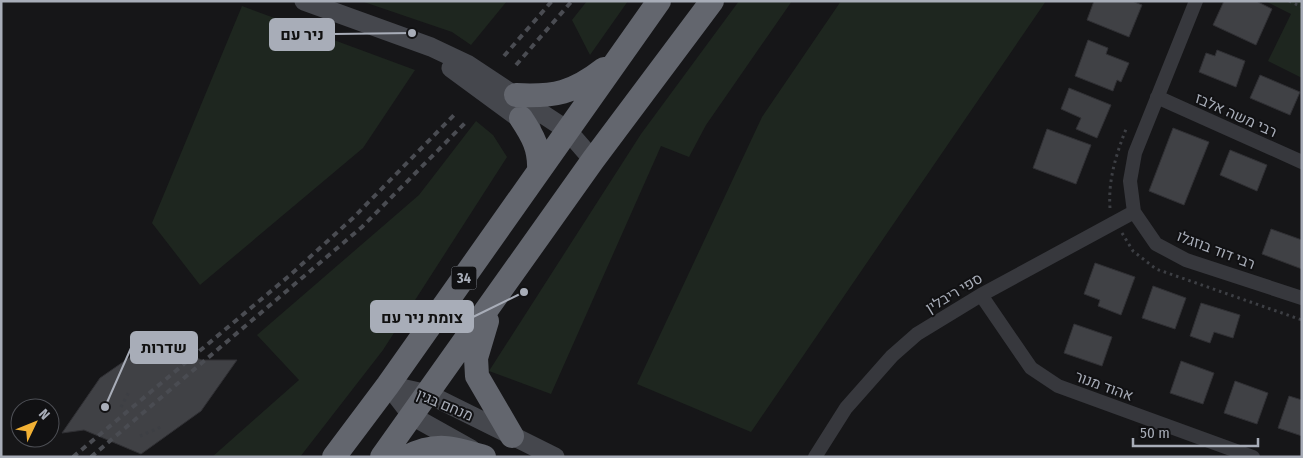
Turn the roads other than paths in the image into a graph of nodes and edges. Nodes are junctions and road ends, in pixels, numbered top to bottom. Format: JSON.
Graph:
{"nodes":[{"id":1,"x":304,"y":1,"type":"edge"},
{"id":2,"x":659,"y":1,"type":"edge"},
{"id":3,"x":712,"y":1,"type":"edge"},
{"id":4,"x":1196,"y":1,"type":"edge"},
{"id":5,"x":387,"y":32,"type":"junction"},
{"id":6,"x":619,"y":57,"type":"junction"},
{"id":7,"x":516,"y":95,"type":"junction"},
{"id":8,"x":1157,"y":97,"type":"junction"},
{"id":9,"x":521,"y":118,"type":"junction"},
{"id":10,"x":560,"y":138,"type":"junction"},
{"id":11,"x":593,"y":160,"type":"junction"},
{"id":12,"x":1302,"y":162,"type":"edge"},
{"id":13,"x":538,"y":170,"type":"junction"},
{"id":14,"x":1134,"y":212,"type":"junction"},
{"id":15,"x":982,"y":295,"type":"junction"},
{"id":16,"x":1302,"y":298,"type":"edge"},
{"id":17,"x":492,"y":304,"type":"junction"},
{"id":18,"x":388,"y":385,"type":"junction"},
{"id":19,"x":428,"y":394,"type":"junction"},
{"id":20,"x":412,"y":416,"type":"junction"},
{"id":21,"x":512,"y":436,"type":"junction"},
{"id":22,"x":824,"y":442,"type":"junction"},
{"id":23,"x":334,"y":457,"type":"edge"},
{"id":24,"x":382,"y":457,"type":"edge"},
{"id":25,"x":407,"y":457,"type":"edge"},
{"id":26,"x":485,"y":457,"type":"edge"},
{"id":27,"x":555,"y":457,"type":"edge"},
{"id":28,"x":815,"y":457,"type":"edge"},
{"id":29,"x":820,"y":457,"type":"edge"},
{"id":30,"x":1253,"y":457,"type":"edge"}],
"edges":[{"from":1,"to":5,"type":"main road"},
{"from":2,"to":6,"type":"highway","number":"34"},
{"from":3,"to":11,"type":"highway","number":"34"},
{"from":4,"to":8,"type":"street"},
{"from":5,"to":7,"type":"main road"},
{"from":5,"to":9,"type":"main road"},
{"from":6,"to":7,"type":"highway"},
{"from":6,"to":10,"type":"highway","number":"34"},
{"from":7,"to":10,"type":"main road"},
{"from":8,"to":12,"type":"street","name":"רבי משה אלבז"},
{"from":8,"to":14,"type":"street"},
{"from":9,"to":10,"type":"main road"},
{"from":9,"to":13,"type":"highway"},
{"from":10,"to":11,"type":"main road"},
{"from":10,"to":13,"type":"highway","number":"34"},
{"from":11,"to":17,"type":"highway","number":"34"},
{"from":13,"to":18,"type":"highway","number":"34"},
{"from":14,"to":15,"type":"street","name":"ספי ריבלין"},
{"from":14,"to":16,"type":"street","name":"רבי דוד בוזגלו"},
{"from":15,"to":22,"type":"street","name":"ספי ריבלין"},
{"from":15,"to":30,"type":"street","name":"אהוד מנור"},
{"from":17,"to":19,"type":"highway","number":"34"},
{"from":17,"to":21,"type":"highway"},
{"from":18,"to":19,"type":"main road","name":"מנחם בגין"},
{"from":18,"to":20,"type":"main road","name":"מנחם בגין"},
{"from":18,"to":23,"type":"highway","number":"34"},
{"from":19,"to":20,"type":"highway","number":"34"},
{"from":19,"to":21,"type":"main road","name":"מנחם בגין"},
{"from":20,"to":24,"type":"highway","number":"34"},
{"from":20,"to":26,"type":"main road","name":"מנחם בגין"},
{"from":21,"to":27,"type":"main road","name":"מנחם בגין"},
{"from":22,"to":28,"type":"street","name":"ספי ריבלין"},
{"from":22,"to":29,"type":"street","name":"ספי ריבלין"},
{"from":25,"to":26,"type":"highway"}]}
